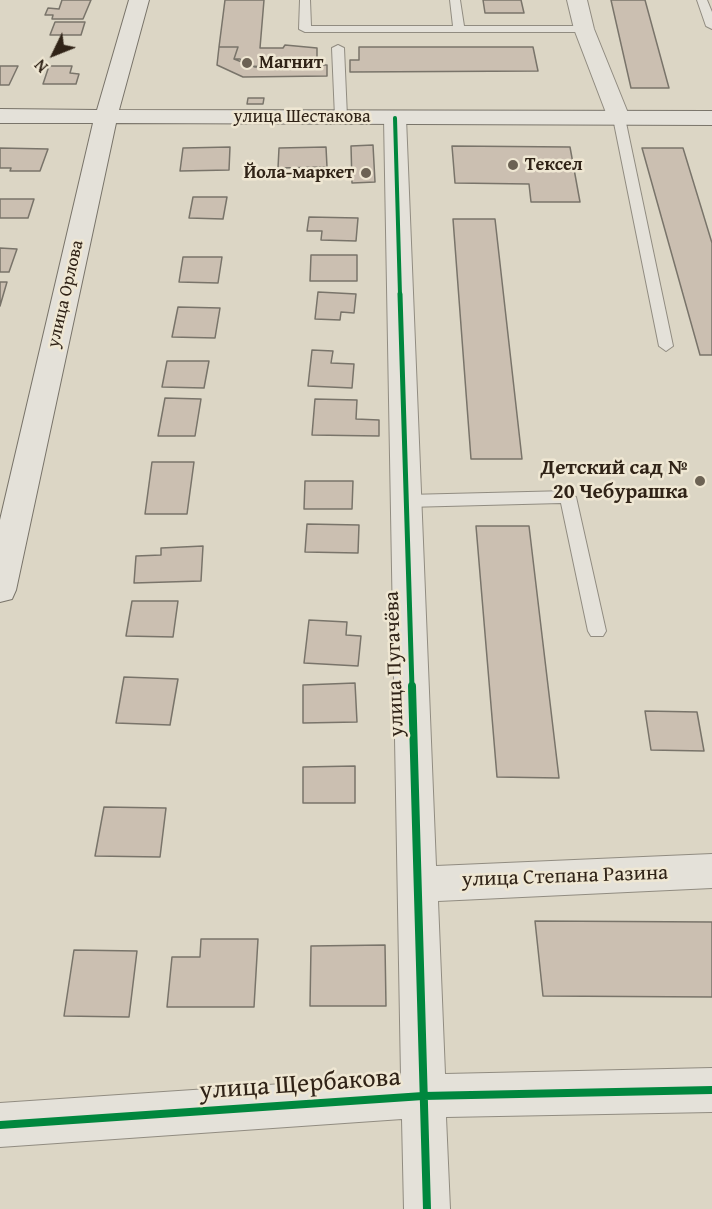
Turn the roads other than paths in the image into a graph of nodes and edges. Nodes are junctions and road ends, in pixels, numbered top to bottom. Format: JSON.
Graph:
{"nodes":[{"id":1,"x":139,"y":0,"type":"edge"},
{"id":2,"x":305,"y":0,"type":"edge"},
{"id":3,"x":455,"y":0,"type":"edge"},
{"id":4,"x":577,"y":0,"type":"edge"},
{"id":5,"x":702,"y":0,"type":"edge"},
{"id":6,"x":712,"y":26,"type":"edge"},
{"id":7,"x":584,"y":29,"type":"junction"},
{"id":8,"x":459,"y":30,"type":"junction"},
{"id":9,"x":339,"y":48,"type":"dead end"},
{"id":10,"x":0,"y":116,"type":"edge"},
{"id":11,"x":106,"y":116,"type":"junction"},
{"id":12,"x":341,"y":117,"type":"junction"},
{"id":13,"x":395,"y":118,"type":"junction"},
{"id":14,"x":619,"y":118,"type":"junction"},
{"id":15,"x":712,"y":118,"type":"edge"},
{"id":16,"x":666,"y":346,"type":"dead end"},
{"id":17,"x":407,"y":501,"type":"junction"},
{"id":18,"x":0,"y":591,"type":"edge"},
{"id":19,"x":597,"y":631,"type":"dead end"},
{"id":20,"x":712,"y":871,"type":"edge"},
{"id":21,"x":417,"y":884,"type":"junction"},
{"id":22,"x":712,"y":1090,"type":"edge"},
{"id":23,"x":423,"y":1096,"type":"junction"},
{"id":24,"x":0,"y":1125,"type":"edge"},
{"id":25,"x":428,"y":1209,"type":"edge"}],
"edges":[{"from":1,"to":11,"type":"street","name":"улица Орлова"},
{"from":2,"to":8,"type":"lane"},
{"from":3,"to":8,"type":"lane"},
{"from":4,"to":7,"type":"street"},
{"from":5,"to":6,"type":"lane"},
{"from":7,"to":8,"type":"lane"},
{"from":7,"to":14,"type":"street"},
{"from":9,"to":12,"type":"lane"},
{"from":10,"to":11,"type":"street","name":"улица Шестакова"},
{"from":11,"to":12,"type":"street","name":"улица Шестакова"},
{"from":11,"to":18,"type":"street","name":"улица Орлова"},
{"from":12,"to":13,"type":"street","name":"улица Шестакова"},
{"from":13,"to":14,"type":"street","name":"улица Шестакова"},
{"from":13,"to":17,"type":"street","name":"улица Пугачёва"},
{"from":14,"to":15,"type":"street","name":"улица Шестакова"},
{"from":14,"to":16,"type":"lane"},
{"from":17,"to":19,"type":"lane"},
{"from":17,"to":21,"type":"street","name":"улица Пугачёва"},
{"from":20,"to":21,"type":"street","name":"улица Степана Разина"},
{"from":21,"to":23,"type":"street","name":"улица Пугачёва"},
{"from":22,"to":23,"type":"street","name":"улица Щербакова"},
{"from":23,"to":24,"type":"street","name":"улица Щербакова"},
{"from":23,"to":25,"type":"street","name":"улица Пугачёва"}]}
